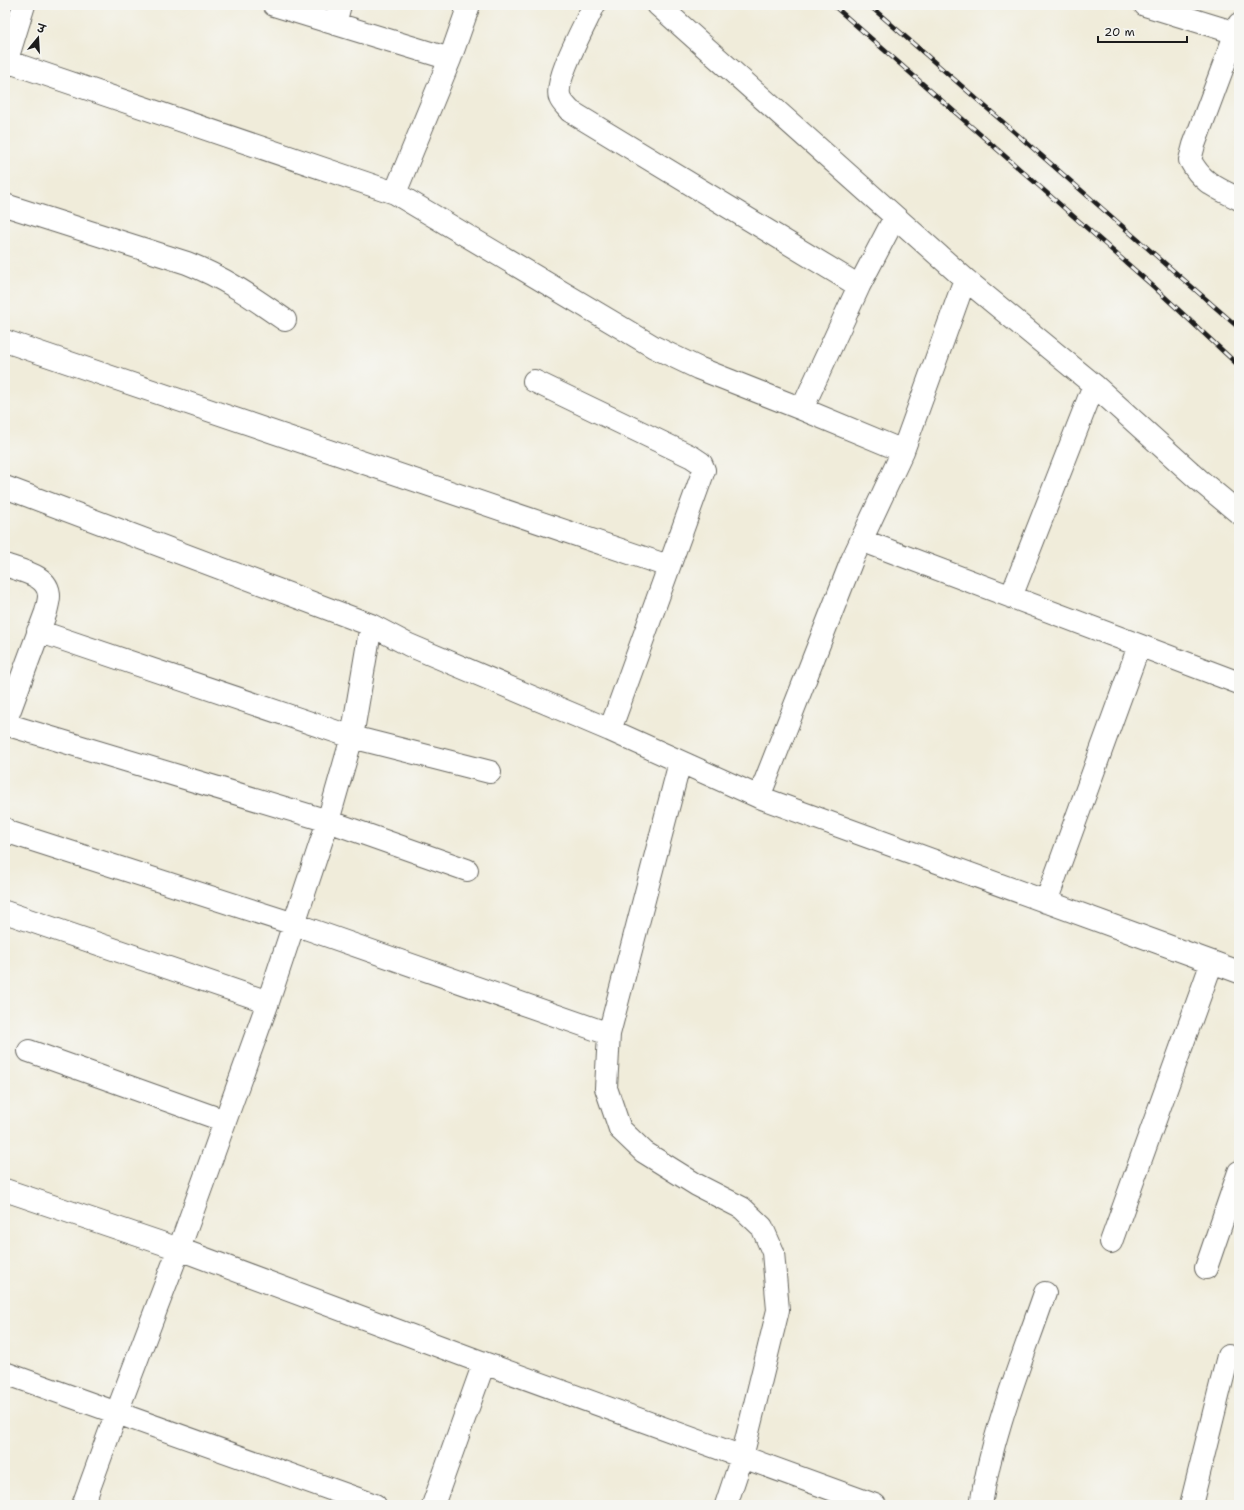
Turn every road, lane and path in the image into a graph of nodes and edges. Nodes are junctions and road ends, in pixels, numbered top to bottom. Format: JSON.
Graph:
{"nodes":[{"id":1,"x":24,"y":5,"type":"edge"},
{"id":2,"x":274,"y":5,"type":"edge"},
{"id":3,"x":469,"y":5,"type":"edge"},
{"id":4,"x":594,"y":5,"type":"edge"},
{"id":5,"x":658,"y":5,"type":"edge"},
{"id":6,"x":1145,"y":5,"type":"edge"},
{"id":7,"x":337,"y":14,"type":"edge"},
{"id":8,"x":1237,"y":28,"type":"edge"},
{"id":9,"x":450,"y":59,"type":"junction"},
{"id":10,"x":6,"y":64,"type":"edge"},
{"id":11,"x":395,"y":194,"type":"junction"},
{"id":12,"x":1239,"y":199,"type":"edge"},
{"id":13,"x":5,"y":205,"type":"edge"},
{"id":14,"x":895,"y":217,"type":"junction"},
{"id":15,"x":965,"y":279,"type":"junction"},
{"id":16,"x":859,"y":286,"type":"junction"},
{"id":17,"x":285,"y":320,"type":"dead end"},
{"id":18,"x":5,"y":341,"type":"edge"},
{"id":19,"x":534,"y":381,"type":"dead end"},
{"id":20,"x":1094,"y":385,"type":"junction"},
{"id":21,"x":802,"y":409,"type":"junction"},
{"id":22,"x":903,"y":451,"type":"junction"},
{"id":23,"x":5,"y":487,"type":"edge"},
{"id":24,"x":1239,"y":513,"type":"edge"},
{"id":25,"x":861,"y":540,"type":"junction"},
{"id":26,"x":5,"y":565,"type":"edge"},
{"id":27,"x":668,"y":566,"type":"junction"},
{"id":28,"x":1011,"y":597,"type":"junction"},
{"id":29,"x":372,"y":625,"type":"junction"},
{"id":30,"x":38,"y":631,"type":"junction"},
{"id":31,"x":1139,"y":646,"type":"junction"},
{"id":32,"x":1239,"y":683,"type":"edge"},
{"id":33,"x":5,"y":724,"type":"edge"},
{"id":34,"x":610,"y":730,"type":"junction"},
{"id":35,"x":352,"y":737,"type":"junction"},
{"id":36,"x":680,"y":762,"type":"junction"},
{"id":37,"x":490,"y":772,"type":"dead end"},
{"id":38,"x":759,"y":797,"type":"junction"},
{"id":39,"x":328,"y":821,"type":"junction"},
{"id":40,"x":5,"y":830,"type":"edge"},
{"id":41,"x":467,"y":870,"type":"dead end"},
{"id":42,"x":1046,"y":902,"type":"junction"},
{"id":43,"x":5,"y":912,"type":"edge"},
{"id":44,"x":294,"y":924,"type":"junction"},
{"id":45,"x":1212,"y":962,"type":"junction"},
{"id":46,"x":1239,"y":972,"type":"edge"},
{"id":47,"x":268,"y":1002,"type":"junction"},
{"id":48,"x":609,"y":1034,"type":"junction"},
{"id":49,"x":29,"y":1051,"type":"dead end"},
{"id":50,"x":225,"y":1121,"type":"junction"},
{"id":51,"x":1239,"y":1172,"type":"edge"},
{"id":52,"x":5,"y":1190,"type":"edge"},
{"id":53,"x":1111,"y":1242,"type":"dead end"},
{"id":54,"x":179,"y":1249,"type":"junction"},
{"id":55,"x":1206,"y":1268,"type":"dead end"},
{"id":56,"x":1045,"y":1293,"type":"dead end"},
{"id":57,"x":1228,"y":1356,"type":"dead end"},
{"id":58,"x":484,"y":1363,"type":"junction"},
{"id":59,"x":5,"y":1372,"type":"edge"},
{"id":60,"x":117,"y":1412,"type":"junction"},
{"id":61,"x":742,"y":1457,"type":"junction"},
{"id":62,"x":83,"y":1505,"type":"edge"},
{"id":63,"x":375,"y":1505,"type":"edge"},
{"id":64,"x":433,"y":1505,"type":"edge"},
{"id":65,"x":726,"y":1505,"type":"edge"},
{"id":66,"x":875,"y":1505,"type":"edge"},
{"id":67,"x":981,"y":1505,"type":"edge"},
{"id":68,"x":1191,"y":1505,"type":"edge"}],
"edges":[{"from":1,"to":10,"type":"street"},
{"from":2,"to":7,"type":"street"},
{"from":3,"to":9,"type":"street"},
{"from":4,"to":16,"type":"street"},
{"from":5,"to":14,"type":"street"},
{"from":6,"to":8,"type":"street"},
{"from":7,"to":9,"type":"street"},
{"from":8,"to":12,"type":"street"},
{"from":9,"to":11,"type":"street"},
{"from":10,"to":11,"type":"street"},
{"from":11,"to":21,"type":"street"},
{"from":13,"to":17,"type":"street"},
{"from":14,"to":15,"type":"street"},
{"from":14,"to":16,"type":"street"},
{"from":15,"to":20,"type":"street"},
{"from":15,"to":22,"type":"street"},
{"from":16,"to":21,"type":"street"},
{"from":18,"to":27,"type":"street"},
{"from":19,"to":27,"type":"street"},
{"from":20,"to":24,"type":"street"},
{"from":20,"to":28,"type":"street"},
{"from":21,"to":22,"type":"street"},
{"from":22,"to":25,"type":"street"},
{"from":23,"to":29,"type":"street"},
{"from":25,"to":28,"type":"street"},
{"from":25,"to":38,"type":"street"},
{"from":26,"to":30,"type":"street"},
{"from":27,"to":34,"type":"street"},
{"from":28,"to":31,"type":"street"},
{"from":29,"to":34,"type":"street"},
{"from":29,"to":35,"type":"street"},
{"from":30,"to":33,"type":"street"},
{"from":30,"to":35,"type":"street"},
{"from":31,"to":32,"type":"street"},
{"from":31,"to":42,"type":"street"},
{"from":33,"to":39,"type":"street"},
{"from":34,"to":36,"type":"street"},
{"from":35,"to":37,"type":"street"},
{"from":35,"to":39,"type":"street"},
{"from":36,"to":38,"type":"street"},
{"from":36,"to":48,"type":"street"},
{"from":38,"to":42,"type":"street"},
{"from":39,"to":41,"type":"street"},
{"from":39,"to":44,"type":"street"},
{"from":40,"to":44,"type":"street"},
{"from":42,"to":45,"type":"street"},
{"from":43,"to":47,"type":"street"},
{"from":44,"to":47,"type":"street"},
{"from":44,"to":48,"type":"street"},
{"from":45,"to":46,"type":"street"},
{"from":45,"to":53,"type":"street"},
{"from":47,"to":50,"type":"street"},
{"from":48,"to":61,"type":"street"},
{"from":49,"to":50,"type":"street"},
{"from":50,"to":54,"type":"street"},
{"from":51,"to":55,"type":"street"},
{"from":52,"to":54,"type":"street"},
{"from":54,"to":58,"type":"street"},
{"from":54,"to":60,"type":"street"},
{"from":56,"to":67,"type":"street"},
{"from":57,"to":68,"type":"street"},
{"from":58,"to":61,"type":"street"},
{"from":58,"to":64,"type":"street"},
{"from":59,"to":60,"type":"street"},
{"from":60,"to":62,"type":"street"},
{"from":60,"to":63,"type":"street"},
{"from":61,"to":65,"type":"street"},
{"from":61,"to":66,"type":"street"}]}
